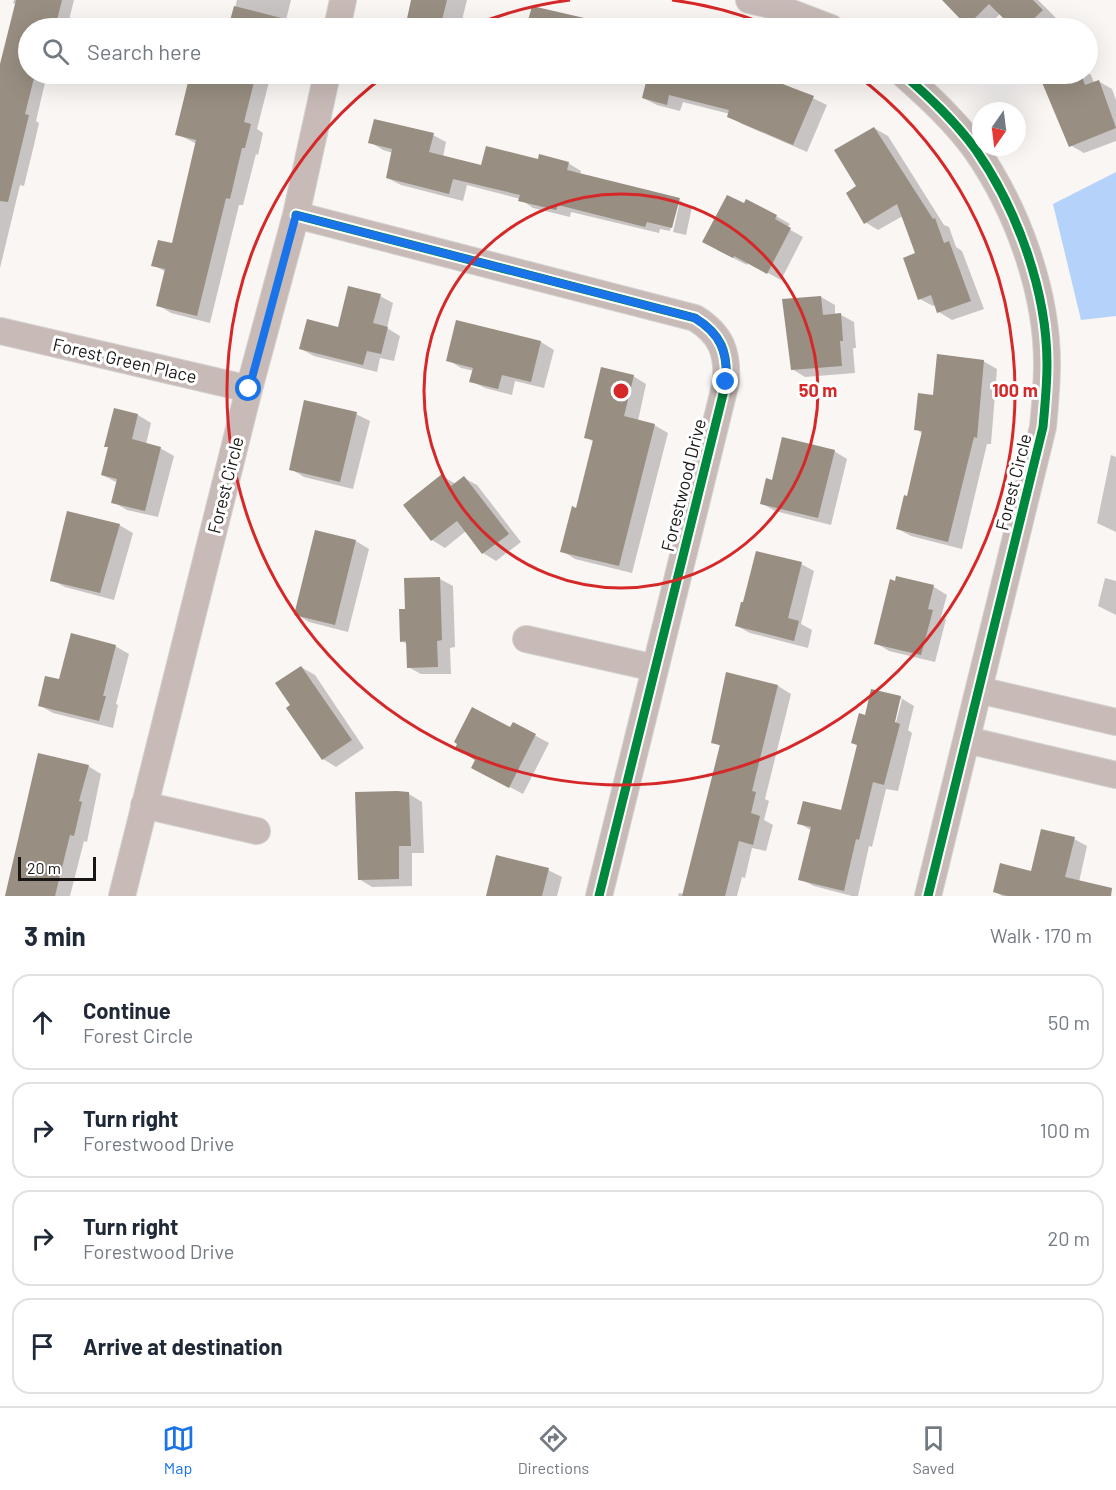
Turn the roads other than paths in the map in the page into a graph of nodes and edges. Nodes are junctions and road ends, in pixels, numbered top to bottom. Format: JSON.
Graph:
{"nodes":[{"id":1,"x":343,"y":0,"type":"edge"},
{"id":2,"x":749,"y":0,"type":"edge"},
{"id":3,"x":339,"y":18,"type":"edge"},
{"id":4,"x":805,"y":18,"type":"edge"},
{"id":5,"x":325,"y":84,"type":"edge"},
{"id":6,"x":915,"y":84,"type":"edge"},
{"id":7,"x":296,"y":215,"type":"junction"},
{"id":8,"x":0,"y":331,"type":"edge"},
{"id":9,"x":249,"y":389,"type":"junction"},
{"id":10,"x":526,"y":639,"type":"dead end"},
{"id":11,"x":655,"y":668,"type":"junction"},
{"id":12,"x":979,"y":690,"type":"junction"},
{"id":13,"x":1116,"y":722,"type":"edge"},
{"id":14,"x":967,"y":740,"type":"junction"},
{"id":15,"x":1116,"y":775,"type":"edge"},
{"id":16,"x":144,"y":805,"type":"junction"},
{"id":17,"x":257,"y":831,"type":"dead end"},
{"id":18,"x":122,"y":896,"type":"edge"},
{"id":19,"x":599,"y":896,"type":"edge"},
{"id":20,"x":928,"y":896,"type":"edge"}],
"edges":[{"from":1,"to":3,"type":"street"},
{"from":2,"to":4,"type":"street"},
{"from":5,"to":7,"type":"street","name":"Forest Circle"},
{"from":6,"to":12,"type":"street","name":"Forest Circle"},
{"from":7,"to":9,"type":"street","name":"Forest Circle"},
{"from":7,"to":11,"type":"street","name":"Forestwood Drive"},
{"from":8,"to":9,"type":"street","name":"Forest Green Place"},
{"from":9,"to":16,"type":"street","name":"Forest Circle"},
{"from":10,"to":11,"type":"street"},
{"from":11,"to":19,"type":"street","name":"Forestwood Drive"},
{"from":12,"to":13,"type":"street"},
{"from":12,"to":14,"type":"street","name":"Forest Circle"},
{"from":14,"to":15,"type":"street"},
{"from":14,"to":20,"type":"street","name":"Forest Circle"},
{"from":16,"to":17,"type":"street"},
{"from":16,"to":18,"type":"street","name":"Forest Circle"}]}
